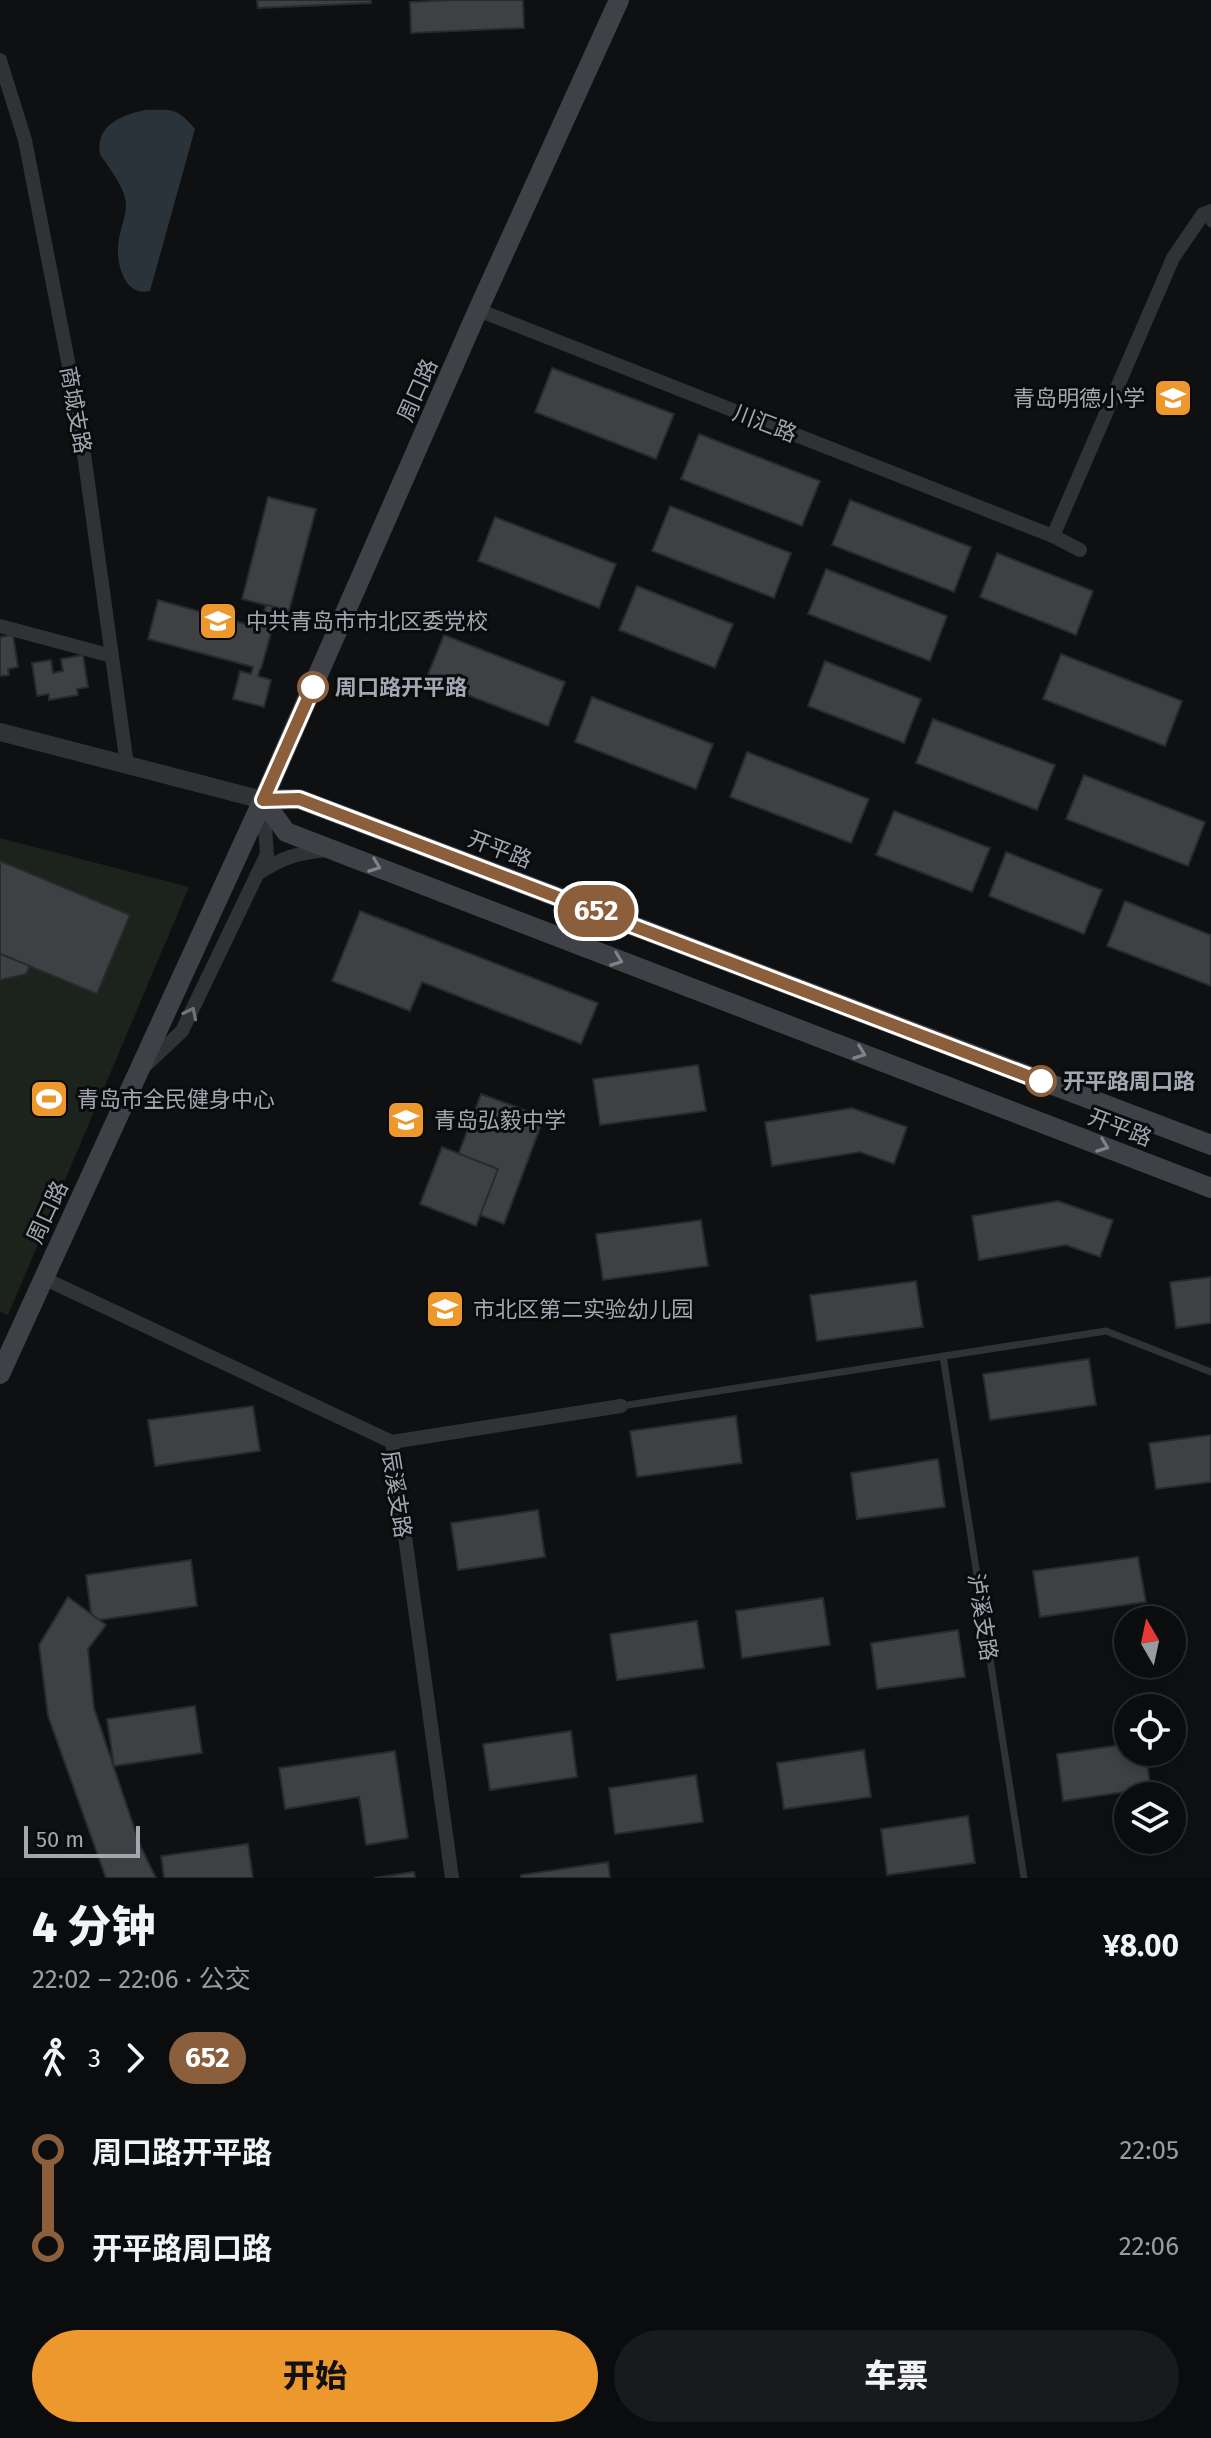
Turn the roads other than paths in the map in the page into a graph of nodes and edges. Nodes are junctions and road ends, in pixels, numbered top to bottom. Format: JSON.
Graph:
{"nodes":[{"id":1,"x":619,"y":0,"type":"edge"},
{"id":2,"x":0,"y":60,"type":"edge"},
{"id":3,"x":1208,"y":217,"type":"edge"},
{"id":4,"x":478,"y":310,"type":"junction"},
{"id":5,"x":1053,"y":536,"type":"junction"},
{"id":6,"x":1080,"y":550,"type":"dead end"},
{"id":7,"x":0,"y":626,"type":"edge"},
{"id":8,"x":112,"y":656,"type":"junction"},
{"id":9,"x":0,"y":732,"type":"edge"},
{"id":10,"x":127,"y":765,"type":"junction"},
{"id":11,"x":263,"y":800,"type":"junction"},
{"id":12,"x":332,"y":849,"type":"junction"},
{"id":13,"x":257,"y":874,"type":"junction"},
{"id":14,"x":140,"y":1071,"type":"junction"},
{"id":15,"x":1211,"y":1145,"type":"edge"},
{"id":16,"x":1211,"y":1188,"type":"edge"},
{"id":17,"x":43,"y":1278,"type":"junction"},
{"id":18,"x":943,"y":1356,"type":"junction"},
{"id":19,"x":1211,"y":1372,"type":"edge"},
{"id":20,"x":0,"y":1374,"type":"edge"},
{"id":21,"x":621,"y":1406,"type":"joint"},
{"id":22,"x":392,"y":1442,"type":"junction"},
{"id":23,"x":452,"y":1878,"type":"edge"},
{"id":24,"x":1024,"y":1878,"type":"edge"}],
"edges":[{"from":1,"to":4,"type":"main road","name":"周口路"},
{"from":2,"to":8,"type":"street","name":"商城支路"},
{"from":3,"to":5,"type":"street"},
{"from":4,"to":5,"type":"street","name":"川汇路"},
{"from":4,"to":11,"type":"main road","name":"周口路"},
{"from":5,"to":6,"type":"street","name":"川汇路"},
{"from":7,"to":8,"type":"street"},
{"from":8,"to":10,"type":"street","name":"商城支路"},
{"from":9,"to":10,"type":"street","name":"开平路"},
{"from":10,"to":11,"type":"street","name":"开平路"},
{"from":11,"to":12,"type":"main road","name":"开平路"},
{"from":11,"to":13,"type":"street","name":"周口路"},
{"from":11,"to":14,"type":"main road","name":"周口路"},
{"from":11,"to":15,"type":"main road","name":"开平路"},
{"from":12,"to":13,"type":"street"},
{"from":12,"to":16,"type":"main road","name":"开平路","one_way":true},
{"from":14,"to":13,"type":"street","name":"周口路","one_way":true},
{"from":14,"to":17,"type":"main road","name":"周口路"},
{"from":17,"to":20,"type":"main road","name":"周口路"},
{"from":17,"to":22,"type":"street","name":"辰溪支路"},
{"from":18,"to":19,"type":"lane"},
{"from":18,"to":21,"type":"lane"},
{"from":18,"to":24,"type":"lane","name":"泸溪支路"},
{"from":21,"to":22,"type":"street"},
{"from":22,"to":23,"type":"street","name":"辰溪支路"}]}
